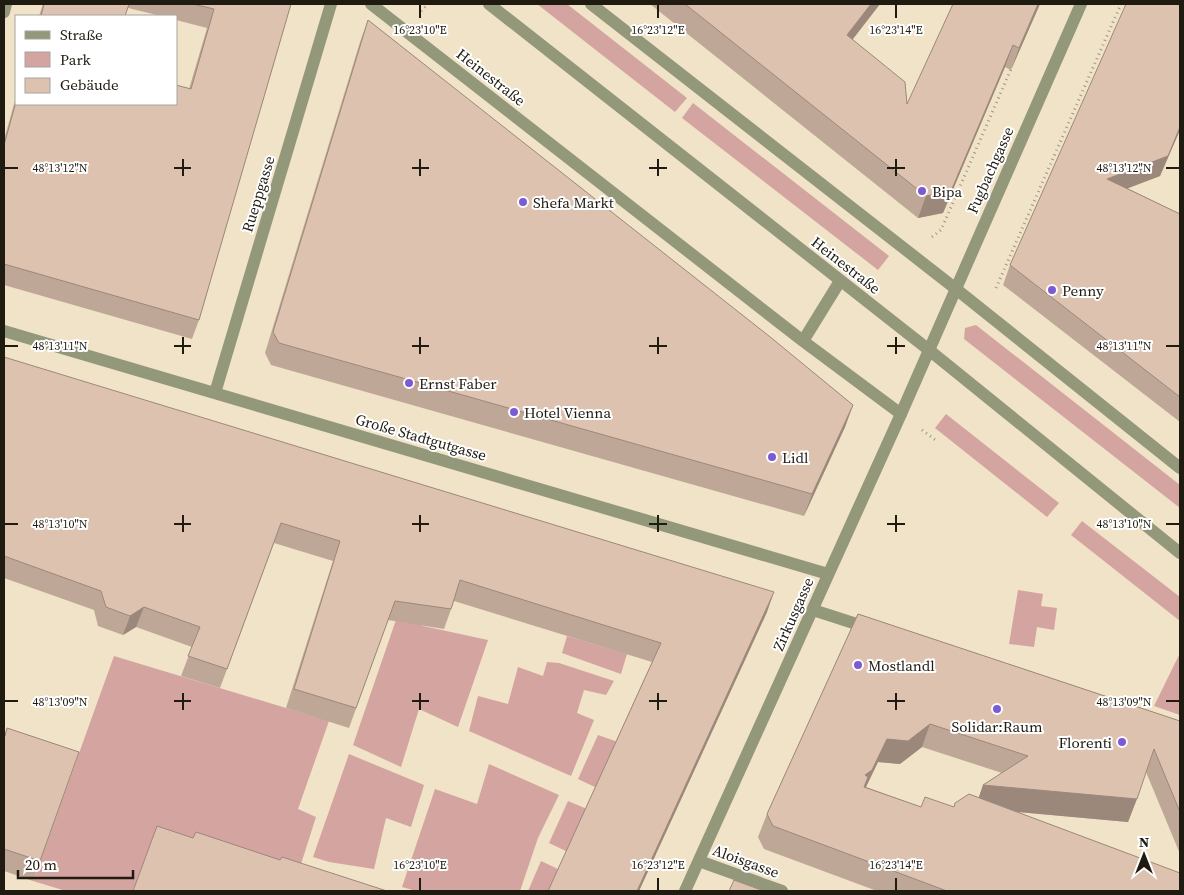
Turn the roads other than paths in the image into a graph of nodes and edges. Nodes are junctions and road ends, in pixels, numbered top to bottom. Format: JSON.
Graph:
{"nodes":[{"id":1,"x":6,"y":4,"type":"edge"},
{"id":2,"x":331,"y":4,"type":"edge"},
{"id":3,"x":370,"y":4,"type":"edge"},
{"id":4,"x":489,"y":4,"type":"edge"},
{"id":5,"x":591,"y":4,"type":"edge"},
{"id":6,"x":1082,"y":4,"type":"edge"},
{"id":7,"x":4,"y":12,"type":"edge"},
{"id":8,"x":840,"y":281,"type":"junction"},
{"id":9,"x":956,"y":289,"type":"junction"},
{"id":10,"x":4,"y":330,"type":"edge"},
{"id":11,"x":803,"y":341,"type":"junction"},
{"id":12,"x":929,"y":350,"type":"junction"},
{"id":13,"x":215,"y":393,"type":"junction"},
{"id":14,"x":901,"y":414,"type":"junction"},
{"id":15,"x":1180,"y":468,"type":"edge"},
{"id":16,"x":1180,"y":553,"type":"edge"},
{"id":17,"x":828,"y":574,"type":"junction"},
{"id":18,"x":813,"y":610,"type":"junction"},
{"id":19,"x":884,"y":633,"type":"edge"},
{"id":20,"x":699,"y":861,"type":"junction"},
{"id":21,"x":685,"y":891,"type":"edge"},
{"id":22,"x":782,"y":891,"type":"edge"}],
"edges":[{"from":1,"to":7,"type":"street"},
{"from":2,"to":13,"type":"street","name":"Rueppgasse"},
{"from":3,"to":11,"type":"street","name":"Heinestraße"},
{"from":4,"to":8,"type":"street","name":"Heinestraße"},
{"from":5,"to":9,"type":"street"},
{"from":6,"to":9,"type":"street","name":"Fugbachgasse"},
{"from":8,"to":11,"type":"street"},
{"from":8,"to":12,"type":"street","name":"Heinestraße"},
{"from":9,"to":12,"type":"street","name":"Fugbachgasse"},
{"from":9,"to":15,"type":"street"},
{"from":10,"to":13,"type":"street","name":"Große Stadtgutgasse"},
{"from":11,"to":14,"type":"street","name":"Heinestraße"},
{"from":12,"to":14,"type":"street","name":"Zirkusgasse"},
{"from":12,"to":16,"type":"street","name":"Heinestraße"},
{"from":13,"to":17,"type":"street","name":"Große Stadtgutgasse"},
{"from":14,"to":17,"type":"street","name":"Zirkusgasse"},
{"from":17,"to":18,"type":"street","name":"Zirkusgasse"},
{"from":18,"to":19,"type":"street"},
{"from":18,"to":20,"type":"street","name":"Zirkusgasse"},
{"from":20,"to":21,"type":"street","name":"Zirkusgasse"},
{"from":20,"to":22,"type":"street","name":"Aloisgasse"}]}
